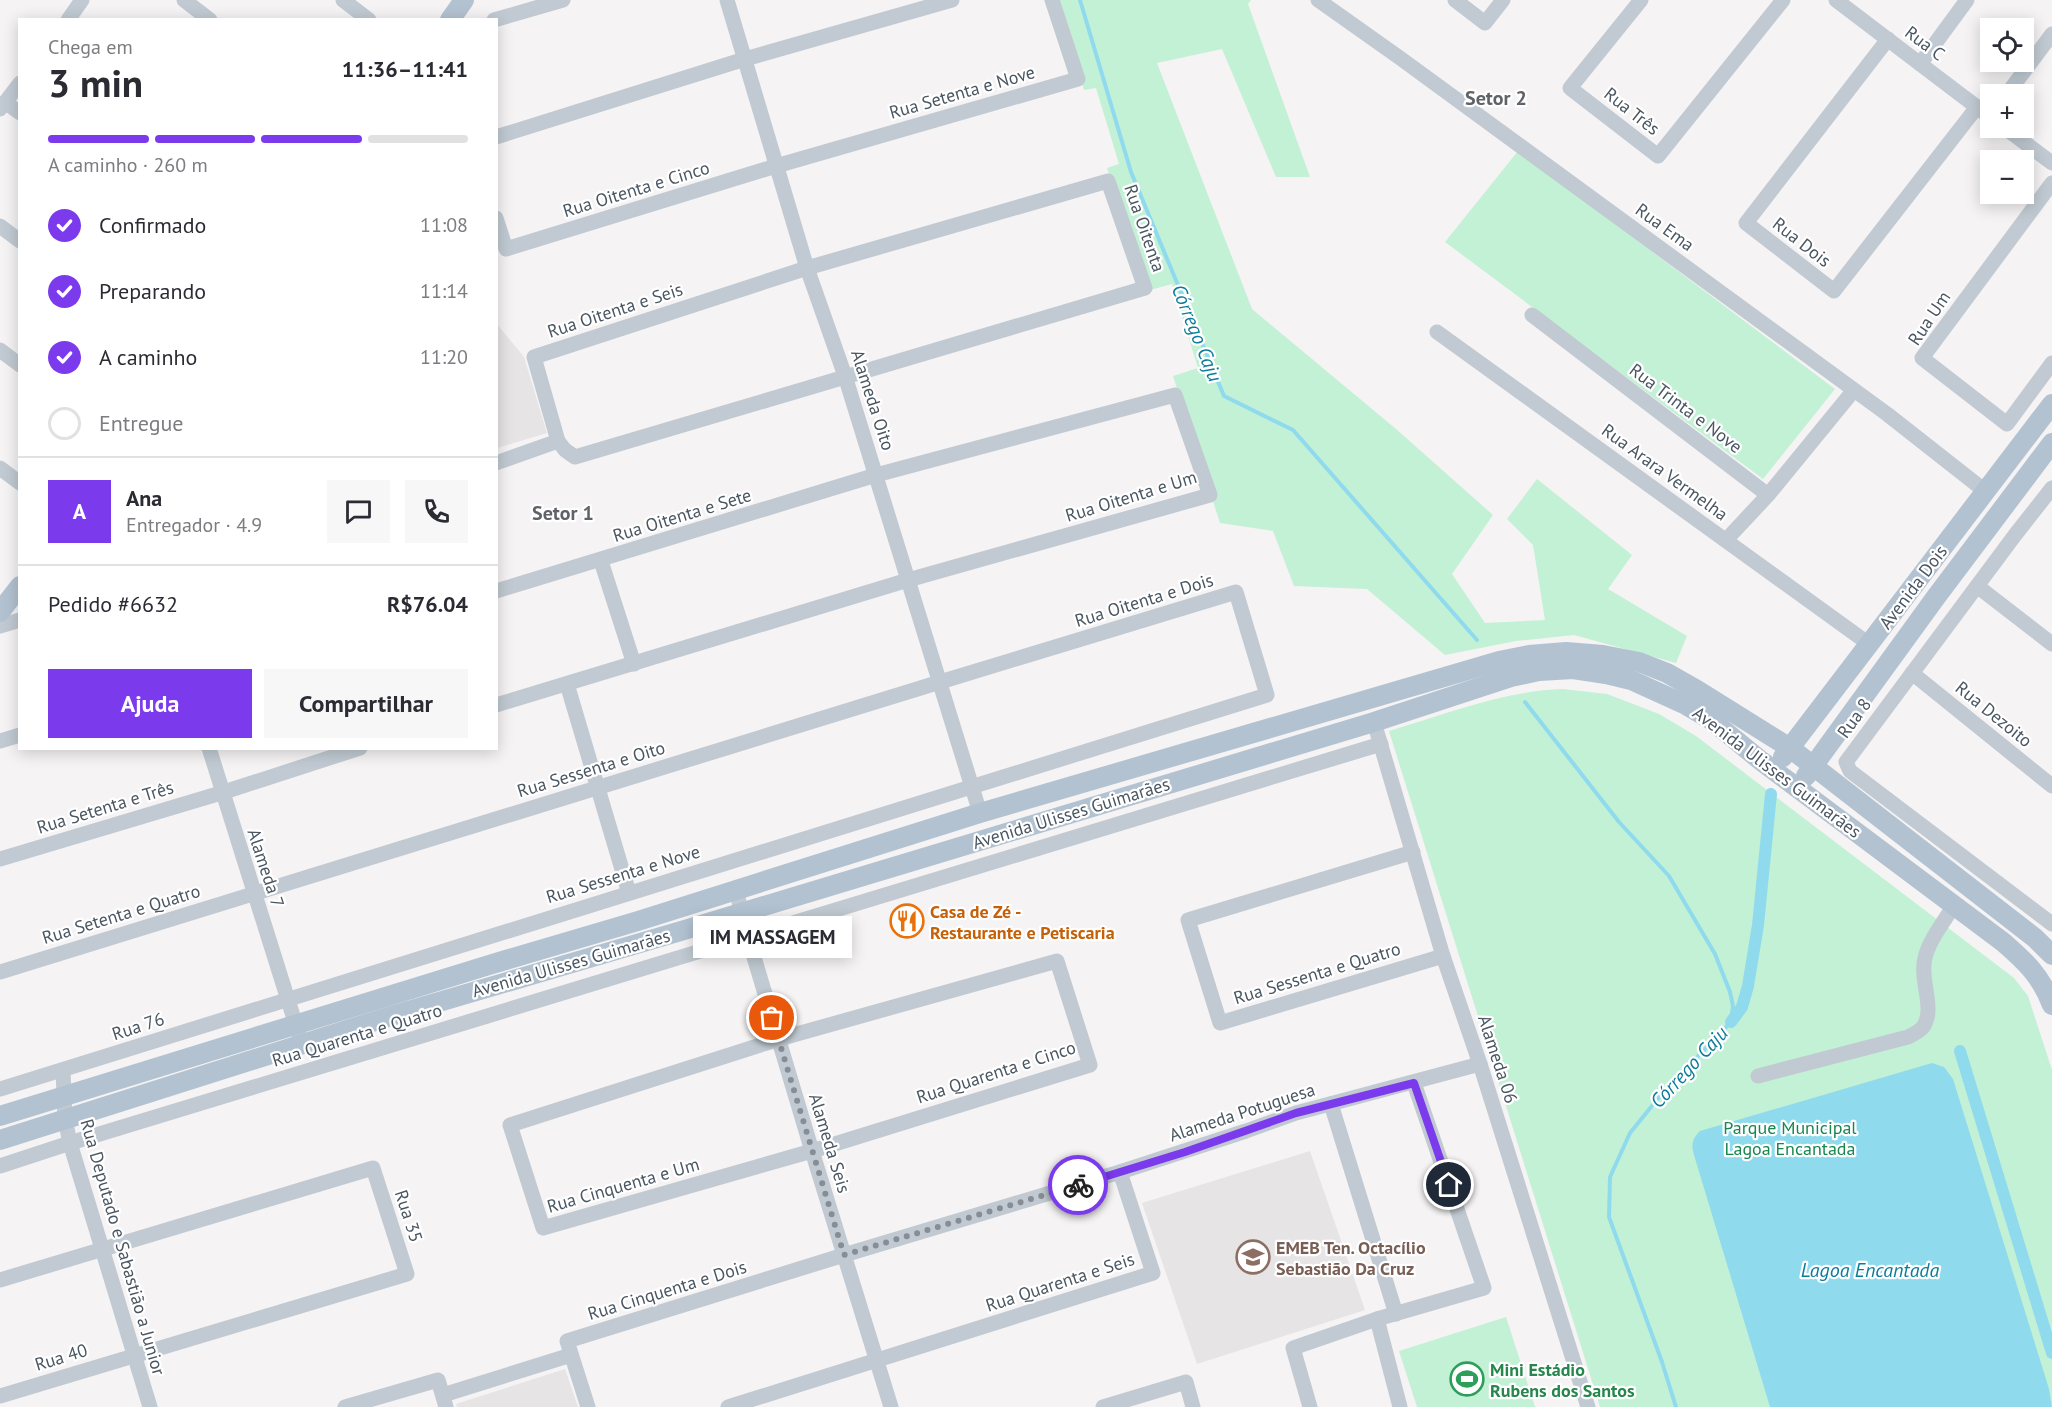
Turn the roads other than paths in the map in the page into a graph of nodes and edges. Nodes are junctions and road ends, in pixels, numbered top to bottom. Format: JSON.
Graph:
{"nodes":[{"id":1,"x":82,"y":0,"type":"edge"},
{"id":2,"x":184,"y":0,"type":"edge"},
{"id":3,"x":343,"y":0,"type":"edge"},
{"id":4,"x":464,"y":0,"type":"edge"},
{"id":5,"x":562,"y":0,"type":"edge"},
{"id":6,"x":727,"y":0,"type":"edge"},
{"id":7,"x":952,"y":0,"type":"edge"},
{"id":8,"x":1053,"y":0,"type":"edge"},
{"id":9,"x":1318,"y":0,"type":"edge"},
{"id":10,"x":1455,"y":0,"type":"edge"},
{"id":11,"x":1503,"y":0,"type":"edge"},
{"id":12,"x":1641,"y":0,"type":"edge"},
{"id":13,"x":1783,"y":0,"type":"edge"},
{"id":14,"x":1967,"y":0,"type":"edge"},
{"id":15,"x":1847,"y":3,"type":"edge"},
{"id":16,"x":69,"y":18,"type":"edge"},
{"id":17,"x":207,"y":18,"type":"edge"},
{"id":18,"x":366,"y":18,"type":"edge"},
{"id":19,"x":451,"y":18,"type":"edge"},
{"id":20,"x":498,"y":19,"type":"edge"},
{"id":21,"x":2052,"y":34,"type":"edge"},
{"id":22,"x":1888,"y":39,"type":"junction"},
{"id":23,"x":745,"y":59,"type":"junction"},
{"id":24,"x":1920,"y":64,"type":"junction"},
{"id":25,"x":2014,"y":84,"type":"edge"},
{"id":26,"x":18,"y":86,"type":"edge"},
{"id":27,"x":3,"y":106,"type":"edge"},
{"id":28,"x":1977,"y":107,"type":"junction"},
{"id":29,"x":1980,"y":109,"type":"edge"},
{"id":30,"x":18,"y":112,"type":"edge"},
{"id":31,"x":498,"y":136,"type":"edge"},
{"id":32,"x":2018,"y":138,"type":"edge"},
{"id":33,"x":2052,"y":163,"type":"edge"},
{"id":34,"x":776,"y":166,"type":"junction"},
{"id":35,"x":2052,"y":183,"type":"edge"},
{"id":36,"x":0,"y":226,"type":"edge"},
{"id":37,"x":498,"y":231,"type":"edge"},
{"id":38,"x":18,"y":240,"type":"edge"},
{"id":39,"x":501,"y":251,"type":"edge"},
{"id":40,"x":807,"y":268,"type":"junction"},
{"id":41,"x":1532,"y":315,"type":"dead end"},
{"id":42,"x":1437,"y":332,"type":"dead end"},
{"id":43,"x":0,"y":350,"type":"edge"},
{"id":44,"x":2052,"y":363,"type":"edge"},
{"id":45,"x":18,"y":364,"type":"edge"},
{"id":46,"x":845,"y":376,"type":"junction"},
{"id":47,"x":1854,"y":390,"type":"junction"},
{"id":48,"x":2052,"y":404,"type":"edge"},
{"id":49,"x":558,"y":441,"type":"junction"},
{"id":50,"x":2052,"y":443,"type":"edge"},
{"id":51,"x":498,"y":462,"type":"edge"},
{"id":52,"x":0,"y":468,"type":"edge"},
{"id":53,"x":876,"y":475,"type":"junction"},
{"id":54,"x":18,"y":482,"type":"edge"},
{"id":55,"x":1985,"y":491,"type":"junction"},
{"id":56,"x":1768,"y":495,"type":"junction"},
{"id":57,"x":2049,"y":497,"type":"edge"},
{"id":58,"x":1994,"y":519,"type":"junction"},
{"id":59,"x":2015,"y":535,"type":"junction"},
{"id":60,"x":1726,"y":540,"type":"junction"},
{"id":61,"x":601,"y":561,"type":"junction"},
{"id":62,"x":908,"y":580,"type":"junction"},
{"id":63,"x":1977,"y":586,"type":"junction"},
{"id":64,"x":498,"y":590,"type":"edge"},
{"id":65,"x":18,"y":621,"type":"edge"},
{"id":66,"x":0,"y":626,"type":"edge"},
{"id":67,"x":1911,"y":632,"type":"junction"},
{"id":68,"x":1869,"y":644,"type":"junction"},
{"id":69,"x":2052,"y":644,"type":"edge"},
{"id":70,"x":1931,"y":646,"type":"junction"},
{"id":71,"x":1499,"y":661,"type":"junction"},
{"id":72,"x":634,"y":664,"type":"junction"},
{"id":73,"x":1912,"y":673,"type":"junction"},
{"id":74,"x":1511,"y":677,"type":"junction"},
{"id":75,"x":940,"y":682,"type":"junction"},
{"id":76,"x":567,"y":684,"type":"junction"},
{"id":77,"x":498,"y":704,"type":"edge"},
{"id":78,"x":1853,"y":711,"type":"junction"},
{"id":79,"x":1374,"y":722,"type":"junction"},
{"id":80,"x":1874,"y":724,"type":"junction"},
{"id":81,"x":18,"y":736,"type":"edge"},
{"id":82,"x":0,"y":741,"type":"edge"},
{"id":83,"x":1381,"y":744,"type":"junction"},
{"id":84,"x":1790,"y":748,"type":"junction"},
{"id":85,"x":209,"y":750,"type":"edge"},
{"id":86,"x":354,"y":750,"type":"edge"},
{"id":87,"x":1813,"y":766,"type":"junction"},
{"id":88,"x":1773,"y":770,"type":"junction"},
{"id":89,"x":971,"y":786,"type":"junction"},
{"id":90,"x":2052,"y":786,"type":"edge"},
{"id":91,"x":597,"y":788,"type":"junction"},
{"id":92,"x":1798,"y":788,"type":"junction"},
{"id":93,"x":221,"y":793,"type":"junction"},
{"id":94,"x":980,"y":813,"type":"junction"},
{"id":95,"x":1413,"y":852,"type":"junction"},
{"id":96,"x":0,"y":859,"type":"edge"},
{"id":97,"x":736,"y":890,"type":"junction"},
{"id":98,"x":629,"y":893,"type":"junction"},
{"id":99,"x":254,"y":894,"type":"junction"},
{"id":100,"x":1954,"y":905,"type":"junction"},
{"id":101,"x":741,"y":912,"type":"junction"},
{"id":102,"x":2052,"y":924,"type":"edge"},
{"id":103,"x":748,"y":937,"type":"junction"},
{"id":104,"x":2052,"y":955,"type":"edge"},
{"id":105,"x":1443,"y":956,"type":"junction"},
{"id":106,"x":0,"y":972,"type":"edge"},
{"id":107,"x":287,"y":999,"type":"junction"},
{"id":108,"x":2052,"y":1005,"type":"edge"},
{"id":109,"x":296,"y":1025,"type":"junction"},
{"id":110,"x":779,"y":1039,"type":"junction"},
{"id":111,"x":302,"y":1044,"type":"junction"},
{"id":112,"x":1480,"y":1064,"type":"junction"},
{"id":113,"x":63,"y":1070,"type":"junction"},
{"id":114,"x":1758,"y":1076,"type":"dead end"},
{"id":115,"x":1414,"y":1083,"type":"junction"},
{"id":116,"x":0,"y":1089,"type":"edge"},
{"id":117,"x":64,"y":1097,"type":"junction"},
{"id":118,"x":1331,"y":1104,"type":"junction"},
{"id":119,"x":0,"y":1116,"type":"edge"},
{"id":120,"x":65,"y":1119,"type":"junction"},
{"id":121,"x":0,"y":1140,"type":"edge"},
{"id":122,"x":70,"y":1143,"type":"junction"},
{"id":123,"x":812,"y":1150,"type":"junction"},
{"id":124,"x":0,"y":1166,"type":"edge"},
{"id":125,"x":1120,"y":1172,"type":"junction"},
{"id":126,"x":102,"y":1250,"type":"junction"},
{"id":127,"x":844,"y":1255,"type":"junction"},
{"id":128,"x":0,"y":1280,"type":"edge"},
{"id":129,"x":1396,"y":1314,"type":"junction"},
{"id":130,"x":1377,"y":1319,"type":"junction"},
{"id":131,"x":571,"y":1355,"type":"junction"},
{"id":132,"x":134,"y":1356,"type":"junction"},
{"id":133,"x":877,"y":1361,"type":"junction"},
{"id":134,"x":0,"y":1396,"type":"edge"},
{"id":135,"x":444,"y":1401,"type":"edge"},
{"id":136,"x":150,"y":1407,"type":"edge"},
{"id":137,"x":345,"y":1407,"type":"edge"},
{"id":138,"x":588,"y":1407,"type":"edge"},
{"id":139,"x":729,"y":1407,"type":"edge"},
{"id":140,"x":891,"y":1407,"type":"edge"},
{"id":141,"x":1103,"y":1407,"type":"edge"},
{"id":142,"x":1193,"y":1407,"type":"edge"},
{"id":143,"x":1310,"y":1407,"type":"edge"},
{"id":144,"x":1400,"y":1407,"type":"edge"},
{"id":145,"x":1588,"y":1407,"type":"edge"}],
"edges":[{"from":1,"to":16,"type":"street"},
{"from":2,"to":17,"type":"street"},
{"from":3,"to":18,"type":"street"},
{"from":4,"to":19,"type":"main road"},
{"from":5,"to":20,"type":"street"},
{"from":6,"to":23,"type":"street","name":"Alameda Oito"},
{"from":7,"to":23,"type":"street"},
{"from":8,"to":34,"type":"street","name":"Rua Setenta e Nove"},
{"from":9,"to":47,"type":"street","name":"Rua Ema"},
{"from":10,"to":11,"type":"street"},
{"from":12,"to":13,"type":"street","name":"Rua Três"},
{"from":14,"to":24,"type":"street"},
{"from":15,"to":22,"type":"street","name":"Rua C"},
{"from":21,"to":25,"type":"street"},
{"from":22,"to":24,"type":"street","name":"Rua C"},
{"from":22,"to":28,"type":"street","name":"Rua Dois"},
{"from":23,"to":31,"type":"street"},
{"from":23,"to":34,"type":"street","name":"Alameda Oito"},
{"from":24,"to":28,"type":"street","name":"Rua C"},
{"from":26,"to":27,"type":"street"},
{"from":27,"to":30,"type":"street"},
{"from":28,"to":29,"type":"street","name":"Rua C"},
{"from":32,"to":33,"type":"street"},
{"from":34,"to":39,"type":"street","name":"Rua Oitenta e Cinco"},
{"from":34,"to":40,"type":"street","name":"Alameda Oito"},
{"from":35,"to":44,"type":"street","name":"Rua Um"},
{"from":36,"to":38,"type":"street"},
{"from":37,"to":39,"type":"street","name":"Rua Oitenta e Cinco"},
{"from":40,"to":46,"type":"street","name":"Alameda Oito"},
{"from":40,"to":46,"type":"street","name":"Rua Oitenta"},
{"from":40,"to":49,"type":"street","name":"Rua Oitenta e Seis"},
{"from":41,"to":56,"type":"street","name":"Rua Trinta e Nove"},
{"from":42,"to":60,"type":"street","name":"Rua Arara Vermelha"},
{"from":43,"to":45,"type":"street"},
{"from":46,"to":49,"type":"street"},
{"from":46,"to":53,"type":"street","name":"Alameda Oito"},
{"from":47,"to":55,"type":"street","name":"Rua Ema"},
{"from":47,"to":56,"type":"street"},
{"from":48,"to":55,"type":"main road","name":"Avenida Dois"},
{"from":49,"to":51,"type":"street"},
{"from":50,"to":58,"type":"main road","name":"Avenida Dois"},
{"from":52,"to":54,"type":"street"},
{"from":53,"to":61,"type":"street","name":"Rua Oitenta e Sete"},
{"from":53,"to":62,"type":"street","name":"Alameda Oito"},
{"from":53,"to":62,"type":"street","name":"Rua Oitenta e Um"},
{"from":55,"to":68,"type":"main road","name":"Avenida Dois"},
{"from":56,"to":60,"type":"street"},
{"from":57,"to":59,"type":"street","name":"Rua 8"},
{"from":58,"to":59,"type":"street"},
{"from":58,"to":67,"type":"main road","name":"Avenida Dois"},
{"from":59,"to":63,"type":"street","name":"Rua 8"},
{"from":60,"to":68,"type":"street","name":"Rua Arara Vermelha"},
{"from":61,"to":64,"type":"street"},
{"from":61,"to":72,"type":"street","name":"Rua Oitenta e Sete"},
{"from":62,"to":72,"type":"street"},
{"from":62,"to":75,"type":"street","name":"Alameda Oito"},
{"from":63,"to":69,"type":"street"},
{"from":63,"to":70,"type":"street","name":"Rua 8"},
{"from":65,"to":66,"type":"street"},
{"from":67,"to":70,"type":"street"},
{"from":67,"to":78,"type":"main road","name":"Avenida Dois"},
{"from":68,"to":84,"type":"main road","name":"Avenida Dois"},
{"from":70,"to":73,"type":"street","name":"Rua 8"},
{"from":71,"to":74,"type":"main road"},
{"from":71,"to":84,"type":"main road","name":"Avenida Ulisses Guimarães"},
{"from":71,"to":94,"type":"main road","name":"Avenida Ulisses Guimarães"},
{"from":72,"to":76,"type":"street"},
{"from":73,"to":80,"type":"street","name":"Rua 8"},
{"from":73,"to":90,"type":"street","name":"Rua Dezoito"},
{"from":74,"to":79,"type":"main road","name":"Avenida Ulisses Guimarães"},
{"from":74,"to":88,"type":"main road","name":"Avenida Ulisses Guimarães"},
{"from":75,"to":89,"type":"street","name":"Alameda Oito"},
{"from":75,"to":89,"type":"street","name":"Rua Oitenta e Dois"},
{"from":75,"to":91,"type":"street","name":"Rua Sessenta e Oito"},
{"from":76,"to":77,"type":"street"},
{"from":76,"to":91,"type":"street"},
{"from":78,"to":80,"type":"street"},
{"from":78,"to":87,"type":"main road","name":"Avenida Dois"},
{"from":79,"to":83,"type":"street","name":"Alameda 06"},
{"from":79,"to":101,"type":"main road","name":"Avenida Ulisses Guimarães"},
{"from":80,"to":102,"type":"street","name":"Rua 8"},
{"from":81,"to":82,"type":"street"},
{"from":83,"to":95,"type":"street","name":"Alameda 06"},
{"from":83,"to":103,"type":"street","name":"Rua Quarenta e Quatro"},
{"from":84,"to":87,"type":"main road","name":"Avenida Ulisses Guimarães"},
{"from":84,"to":88,"type":"main road","name":"Avenida Dois"},
{"from":85,"to":93,"type":"street","name":"Alameda 7"},
{"from":86,"to":93,"type":"street","name":"Rua Setenta e Três"},
{"from":87,"to":92,"type":"main road","name":"Avenida Dois"},
{"from":87,"to":104,"type":"main road","name":"Avenida Ulisses Guimarães"},
{"from":88,"to":92,"type":"main road","name":"Avenida Ulisses Guimarães"},
{"from":89,"to":94,"type":"street","name":"Alameda Oito"},
{"from":89,"to":98,"type":"street","name":"Rua Sessenta e Nove"},
{"from":91,"to":98,"type":"street"},
{"from":91,"to":99,"type":"street","name":"Rua Sessenta e Oito"},
{"from":92,"to":100,"type":"main road","name":"Avenida Ulisses Guimarães"},
{"from":93,"to":96,"type":"street","name":"Rua Setenta e Três"},
{"from":93,"to":99,"type":"street","name":"Alameda 7"},
{"from":94,"to":97,"type":"main road","name":"Avenida Ulisses Guimarães"},
{"from":95,"to":105,"type":"street","name":"Alameda 06"},
{"from":95,"to":105,"type":"street","name":"Rua Sessenta e Quatro"},
{"from":97,"to":101,"type":"street","name":"Alameda Seis"},
{"from":97,"to":109,"type":"main road","name":"Avenida Ulisses Guimarães"},
{"from":98,"to":107,"type":"street","name":"Rua Sessenta e Nove"},
{"from":99,"to":106,"type":"street","name":"Rua Setenta e Quatro"},
{"from":99,"to":107,"type":"street","name":"Alameda 7"},
{"from":100,"to":108,"type":"main road","name":"Avenida Ulisses Guimarães"},
{"from":100,"to":114,"type":"street"},
{"from":101,"to":103,"type":"street","name":"Alameda Seis"},
{"from":101,"to":111,"type":"main road","name":"Avenida Ulisses Guimarães"},
{"from":103,"to":110,"type":"street","name":"Alameda Seis"},
{"from":103,"to":122,"type":"street","name":"Rua Quarenta e Quatro"},
{"from":105,"to":112,"type":"street","name":"Alameda 06"},
{"from":107,"to":109,"type":"street","name":"Alameda 7"},
{"from":107,"to":113,"type":"street","name":"Rua 76"},
{"from":109,"to":111,"type":"street","name":"Alameda 7"},
{"from":109,"to":117,"type":"main road","name":"Avenida Ulisses Guimarães"},
{"from":110,"to":123,"type":"street","name":"Alameda Seis"},
{"from":110,"to":123,"type":"street","name":"Rua Cinquenta e Um"},
{"from":110,"to":123,"type":"street","name":"Rua Quarenta e Cinco"},
{"from":111,"to":120,"type":"main road","name":"Avenida Ulisses Guimarães"},
{"from":112,"to":115,"type":"street","name":"Alameda Potuguesa"},
{"from":112,"to":145,"type":"street","name":"Alameda 06"},
{"from":113,"to":116,"type":"street","name":"Rua 76"},
{"from":113,"to":117,"type":"street","name":"Rua Deputado e Sabastião a Junior"},
{"from":115,"to":118,"type":"street","name":"Alameda Potuguesa"},
{"from":115,"to":129,"type":"street"},
{"from":117,"to":119,"type":"main road","name":"Avenida Ulisses Guimarães"},
{"from":117,"to":120,"type":"street","name":"Rua Deputado e Sabastião a Junior"},
{"from":118,"to":125,"type":"street","name":"Alameda Potuguesa"},
{"from":118,"to":129,"type":"street"},
{"from":120,"to":121,"type":"main road","name":"Avenida Ulisses Guimarães"},
{"from":120,"to":122,"type":"street","name":"Rua Deputado e Sabastião a Junior"},
{"from":122,"to":124,"type":"street","name":"Rua Quarenta e Quatro"},
{"from":122,"to":126,"type":"street","name":"Rua Deputado e Sabastião a Junior"},
{"from":123,"to":127,"type":"street","name":"Alameda Seis"},
{"from":125,"to":127,"type":"street"},
{"from":125,"to":133,"type":"street","name":"Rua Quarenta e Seis"},
{"from":126,"to":128,"type":"street"},
{"from":126,"to":132,"type":"street","name":"Rua Deputado e Sabastião a Junior"},
{"from":126,"to":132,"type":"street","name":"Rua 35"},
{"from":127,"to":131,"type":"street","name":"Rua Cinquenta e Dois"},
{"from":127,"to":133,"type":"street","name":"Alameda Seis"},
{"from":129,"to":130,"type":"street"},
{"from":130,"to":143,"type":"street"},
{"from":130,"to":144,"type":"street"},
{"from":131,"to":135,"type":"street"},
{"from":131,"to":138,"type":"street"},
{"from":132,"to":134,"type":"street","name":"Rua 40"},
{"from":132,"to":136,"type":"street","name":"Rua Deputado e Sabastião a Junior"},
{"from":133,"to":139,"type":"street"},
{"from":133,"to":140,"type":"street","name":"Alameda Seis"},
{"from":135,"to":137,"type":"street"},
{"from":141,"to":142,"type":"street"}]}
